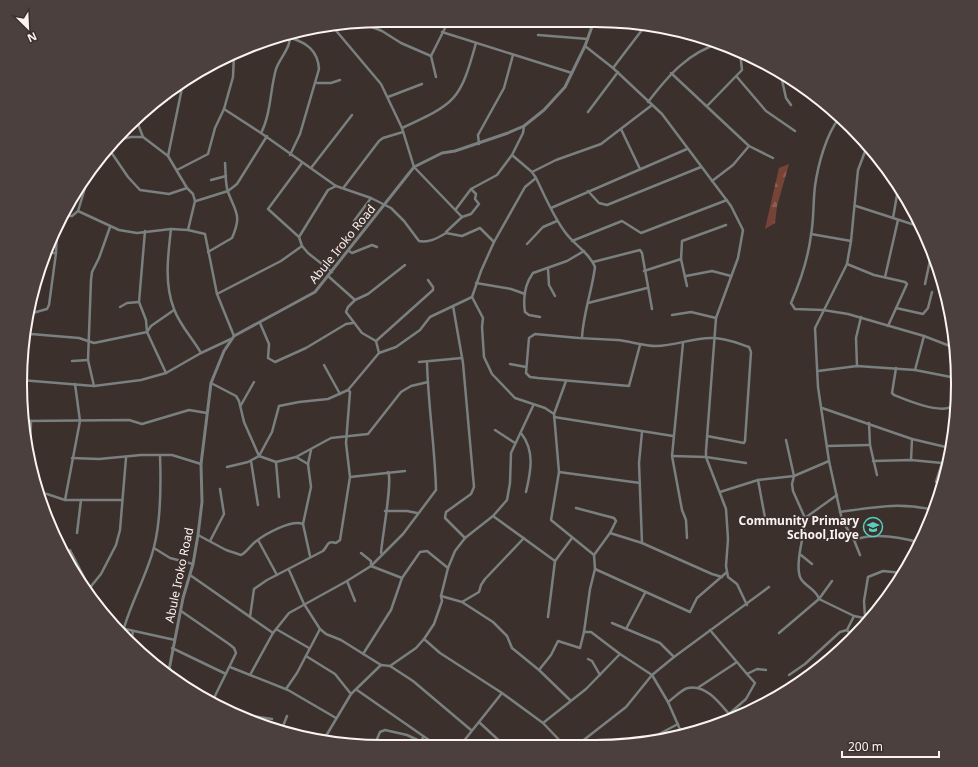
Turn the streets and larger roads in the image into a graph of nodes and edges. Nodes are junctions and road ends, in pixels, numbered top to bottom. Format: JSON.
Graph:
{"nodes":[{"id":1,"x":375,"y":27,"type":"edge"},
{"id":2,"x":444,"y":27,"type":"edge"},
{"id":3,"x":592,"y":27,"type":"edge"},
{"id":4,"x":336,"y":30,"type":"edge"},
{"id":5,"x":642,"y":30,"type":"edge"},
{"id":6,"x":442,"y":32,"type":"junction"},
{"id":7,"x":538,"y":35,"type":"dead end"},
{"id":8,"x":290,"y":39,"type":"edge"},
{"id":9,"x":293,"y":39,"type":"edge"},
{"id":10,"x":588,"y":40,"type":"junction"},
{"id":11,"x":476,"y":43,"type":"junction"},
{"id":12,"x":585,"y":46,"type":"junction"},
{"id":13,"x":711,"y":47,"type":"edge"},
{"id":14,"x":513,"y":54,"type":"junction"},
{"id":15,"x":431,"y":56,"type":"junction"},
{"id":16,"x":741,"y":59,"type":"edge"},
{"id":17,"x":234,"y":60,"type":"edge"},
{"id":18,"x":613,"y":68,"type":"junction"},
{"id":19,"x":618,"y":72,"type":"junction"},
{"id":20,"x":572,"y":73,"type":"junction"},
{"id":21,"x":671,"y":73,"type":"junction"},
{"id":22,"x":436,"y":77,"type":"dead end"},
{"id":23,"x":737,"y":77,"type":"junction"},
{"id":24,"x":340,"y":80,"type":"dead end"},
{"id":25,"x":782,"y":80,"type":"edge"},
{"id":26,"x":317,"y":83,"type":"junction"},
{"id":27,"x":422,"y":84,"type":"dead end"},
{"id":28,"x":182,"y":89,"type":"edge"},
{"id":29,"x":388,"y":97,"type":"junction"},
{"id":30,"x":648,"y":102,"type":"junction"},
{"id":31,"x":652,"y":105,"type":"junction"},
{"id":32,"x":708,"y":105,"type":"junction"},
{"id":33,"x":791,"y":105,"type":"dead end"},
{"id":34,"x":224,"y":110,"type":"junction"},
{"id":35,"x":588,"y":112,"type":"dead end"},
{"id":36,"x":352,"y":115,"type":"dead end"},
{"id":37,"x":837,"y":122,"type":"edge"},
{"id":38,"x":138,"y":124,"type":"edge"},
{"id":39,"x":524,"y":126,"type":"junction"},
{"id":40,"x":402,"y":128,"type":"junction"},
{"id":41,"x":621,"y":129,"type":"junction"},
{"id":42,"x":795,"y":131,"type":"dead end"},
{"id":43,"x":403,"y":132,"type":"junction"},
{"id":44,"x":261,"y":133,"type":"junction"},
{"id":45,"x":267,"y":136,"type":"junction"},
{"id":46,"x":143,"y":137,"type":"junction"},
{"id":47,"x":124,"y":138,"type":"edge"},
{"id":48,"x":479,"y":144,"type":"junction"},
{"id":49,"x":749,"y":146,"type":"junction"},
{"id":50,"x":688,"y":149,"type":"junction"},
{"id":51,"x":865,"y":151,"type":"edge"},
{"id":52,"x":111,"y":153,"type":"edge"},
{"id":53,"x":290,"y":155,"type":"junction"},
{"id":54,"x":512,"y":155,"type":"junction"},
{"id":55,"x":168,"y":156,"type":"junction"},
{"id":56,"x":773,"y":158,"type":"dead end"},
{"id":57,"x":302,"y":163,"type":"junction"},
{"id":58,"x":224,"y":164,"type":"dead end"},
{"id":59,"x":414,"y":167,"type":"junction"},
{"id":60,"x":701,"y":167,"type":"junction"},
{"id":61,"x":311,"y":168,"type":"junction"},
{"id":62,"x":640,"y":169,"type":"junction"},
{"id":63,"x":177,"y":170,"type":"junction"},
{"id":64,"x":532,"y":172,"type":"junction"},
{"id":65,"x":226,"y":176,"type":"junction"},
{"id":66,"x":536,"y":178,"type":"junction"},
{"id":67,"x":211,"y":180,"type":"dead end"},
{"id":68,"x":712,"y":181,"type":"junction"},
{"id":69,"x":336,"y":186,"type":"junction"},
{"id":70,"x":344,"y":187,"type":"junction"},
{"id":71,"x":187,"y":188,"type":"junction"},
{"id":72,"x":472,"y":189,"type":"junction"},
{"id":73,"x":228,"y":191,"type":"junction"},
{"id":74,"x":588,"y":191,"type":"junction"},
{"id":75,"x":82,"y":194,"type":"edge"},
{"id":76,"x":897,"y":195,"type":"edge"},
{"id":77,"x":371,"y":198,"type":"junction"},
{"id":78,"x":727,"y":200,"type":"junction"},
{"id":79,"x":195,"y":201,"type":"junction"},
{"id":80,"x":385,"y":205,"type":"junction"},
{"id":81,"x":856,"y":206,"type":"junction"},
{"id":82,"x":551,"y":208,"type":"junction"},
{"id":83,"x":456,"y":209,"type":"junction"},
{"id":84,"x":78,"y":210,"type":"junction"},
{"id":85,"x":69,"y":216,"type":"edge"},
{"id":86,"x":462,"y":217,"type":"junction"},
{"id":87,"x":893,"y":218,"type":"junction"},
{"id":88,"x":898,"y":220,"type":"junction"},
{"id":89,"x":354,"y":221,"type":"dead end"},
{"id":90,"x":557,"y":221,"type":"junction"},
{"id":91,"x":726,"y":225,"type":"dead end"},
{"id":92,"x":913,"y":225,"type":"edge"},
{"id":93,"x":110,"y":227,"type":"junction"},
{"id":94,"x":171,"y":229,"type":"junction"},
{"id":95,"x":188,"y":230,"type":"junction"},
{"id":96,"x":145,"y":231,"type":"junction"},
{"id":97,"x":446,"y":233,"type":"junction"},
{"id":98,"x":811,"y":234,"type":"junction"},
{"id":99,"x":299,"y":237,"type":"junction"},
{"id":100,"x":572,"y":241,"type":"junction"},
{"id":101,"x":851,"y":241,"type":"junction"},
{"id":102,"x":56,"y":242,"type":"edge"},
{"id":103,"x":494,"y":242,"type":"junction"},
{"id":104,"x":527,"y":244,"type":"dead end"},
{"id":105,"x":302,"y":246,"type":"junction"},
{"id":106,"x":377,"y":248,"type":"dead end"},
{"id":107,"x":349,"y":251,"type":"junction"},
{"id":108,"x":584,"y":251,"type":"junction"},
{"id":109,"x":208,"y":252,"type":"junction"},
{"id":110,"x":52,"y":253,"type":"edge"},
{"id":111,"x":56,"y":253,"type":"junction"},
{"id":112,"x":681,"y":259,"type":"junction"},
{"id":113,"x":593,"y":262,"type":"junction"},
{"id":114,"x":930,"y":262,"type":"edge"},
{"id":115,"x":847,"y":264,"type":"junction"},
{"id":116,"x":405,"y":265,"type":"dead end"},
{"id":117,"x":548,"y":269,"type":"junction"},
{"id":118,"x":644,"y":271,"type":"junction"},
{"id":119,"x":332,"y":272,"type":"junction"},
{"id":120,"x":328,"y":276,"type":"junction"},
{"id":121,"x":686,"y":276,"type":"junction"},
{"id":122,"x":731,"y":276,"type":"junction"},
{"id":123,"x":886,"y":277,"type":"junction"},
{"id":124,"x":428,"y":280,"type":"dead end"},
{"id":125,"x":476,"y":283,"type":"junction"},
{"id":126,"x":925,"y":284,"type":"dead end"},
{"id":127,"x":687,"y":286,"type":"dead end"},
{"id":128,"x":647,"y":288,"type":"junction"},
{"id":129,"x":932,"y":292,"type":"dead end"},
{"id":130,"x":217,"y":294,"type":"junction"},
{"id":131,"x":525,"y":294,"type":"junction"},
{"id":132,"x":555,"y":296,"type":"dead end"},
{"id":133,"x":472,"y":297,"type":"junction"},
{"id":134,"x":355,"y":300,"type":"junction"},
{"id":135,"x":139,"y":302,"type":"junction"},
{"id":136,"x":588,"y":303,"type":"junction"},
{"id":137,"x":453,"y":306,"type":"junction"},
{"id":138,"x":120,"y":307,"type":"dead end"},
{"id":139,"x":896,"y":308,"type":"junction"},
{"id":140,"x":652,"y":309,"type":"dead end"},
{"id":141,"x":174,"y":310,"type":"junction"},
{"id":142,"x":823,"y":310,"type":"junction"},
{"id":143,"x":34,"y":313,"type":"edge"},
{"id":144,"x":672,"y":315,"type":"dead end"},
{"id":145,"x":348,"y":317,"type":"junction"},
{"id":146,"x":540,"y":317,"type":"dead end"},
{"id":147,"x":862,"y":317,"type":"junction"},
{"id":148,"x":716,"y":318,"type":"junction"},
{"id":149,"x":260,"y":323,"type":"junction"},
{"id":150,"x":353,"y":323,"type":"junction"},
{"id":151,"x":346,"y":324,"type":"junction"},
{"id":152,"x":888,"y":326,"type":"junction"},
{"id":153,"x":147,"y":332,"type":"junction"},
{"id":154,"x":30,"y":335,"type":"edge"},
{"id":155,"x":234,"y":336,"type":"junction"},
{"id":156,"x":924,"y":336,"type":"junction"},
{"id":157,"x":582,"y":338,"type":"junction"},
{"id":158,"x":713,"y":338,"type":"junction"},
{"id":159,"x":231,"y":339,"type":"junction"},
{"id":160,"x":376,"y":341,"type":"junction"},
{"id":161,"x":89,"y":342,"type":"junction"},
{"id":162,"x":683,"y":343,"type":"junction"},
{"id":163,"x":640,"y":345,"type":"junction"},
{"id":164,"x":949,"y":346,"type":"edge"},
{"id":165,"x":201,"y":353,"type":"junction"},
{"id":166,"x":379,"y":353,"type":"junction"},
{"id":167,"x":462,"y":358,"type":"junction"},
{"id":168,"x":88,"y":360,"type":"junction"},
{"id":169,"x":72,"y":361,"type":"dead end"},
{"id":170,"x":419,"y":362,"type":"dead end"},
{"id":171,"x":427,"y":362,"type":"junction"},
{"id":172,"x":510,"y":364,"type":"dead end"},
{"id":173,"x":324,"y":365,"type":"dead end"},
{"id":174,"x":857,"y":366,"type":"junction"},
{"id":175,"x":526,"y":367,"type":"junction"},
{"id":176,"x":896,"y":368,"type":"junction"},
{"id":177,"x":915,"y":370,"type":"junction"},
{"id":178,"x":818,"y":371,"type":"junction"},
{"id":179,"x":166,"y":373,"type":"junction"},
{"id":180,"x":951,"y":377,"type":"edge"},
{"id":181,"x":27,"y":381,"type":"edge"},
{"id":182,"x":566,"y":381,"type":"junction"},
{"id":183,"x":254,"y":382,"type":"dead end"},
{"id":184,"x":428,"y":382,"type":"junction"},
{"id":185,"x":211,"y":383,"type":"junction"},
{"id":186,"x":74,"y":384,"type":"junction"},
{"id":187,"x":94,"y":386,"type":"junction"},
{"id":188,"x":348,"y":390,"type":"junction"},
{"id":189,"x":340,"y":394,"type":"junction"},
{"id":190,"x":241,"y":406,"type":"junction"},
{"id":191,"x":533,"y":406,"type":"junction"},
{"id":192,"x":950,"y":407,"type":"edge"},
{"id":193,"x":822,"y":408,"type":"junction"},
{"id":194,"x":207,"y":413,"type":"junction"},
{"id":195,"x":554,"y":416,"type":"junction"},
{"id":196,"x":31,"y":421,"type":"joint"},
{"id":197,"x":80,"y":421,"type":"junction"},
{"id":198,"x":869,"y":423,"type":"junction"},
{"id":199,"x":495,"y":430,"type":"dead end"},
{"id":200,"x":642,"y":432,"type":"junction"},
{"id":201,"x":520,"y":433,"type":"junction"},
{"id":202,"x":31,"y":434,"type":"edge"},
{"id":203,"x":347,"y":435,"type":"junction"},
{"id":204,"x":673,"y":436,"type":"junction"},
{"id":205,"x":707,"y":436,"type":"junction"},
{"id":206,"x":912,"y":439,"type":"junction"},
{"id":207,"x":786,"y":440,"type":"dead end"},
{"id":208,"x":515,"y":443,"type":"junction"},
{"id":209,"x":870,"y":445,"type":"junction"},
{"id":210,"x":827,"y":446,"type":"junction"},
{"id":211,"x":945,"y":447,"type":"edge"},
{"id":212,"x":311,"y":450,"type":"junction"},
{"id":213,"x":160,"y":454,"type":"junction"},
{"id":214,"x":259,"y":456,"type":"junction"},
{"id":215,"x":672,"y":456,"type":"junction"},
{"id":216,"x":296,"y":457,"type":"junction"},
{"id":217,"x":706,"y":457,"type":"junction"},
{"id":218,"x":72,"y":458,"type":"junction"},
{"id":219,"x":126,"y":458,"type":"junction"},
{"id":220,"x":912,"y":460,"type":"junction"},
{"id":221,"x":251,"y":461,"type":"junction"},
{"id":222,"x":830,"y":461,"type":"junction"},
{"id":223,"x":873,"y":461,"type":"junction"},
{"id":224,"x":276,"y":462,"type":"junction"},
{"id":225,"x":746,"y":463,"type":"dead end"},
{"id":226,"x":942,"y":463,"type":"edge"},
{"id":227,"x":201,"y":464,"type":"junction"},
{"id":228,"x":308,"y":464,"type":"junction"},
{"id":229,"x":941,"y":465,"type":"edge"},
{"id":230,"x":227,"y":467,"type":"dead end"},
{"id":231,"x":405,"y":471,"type":"dead end"},
{"id":232,"x":388,"y":472,"type":"junction"},
{"id":233,"x":559,"y":472,"type":"junction"},
{"id":234,"x":876,"y":475,"type":"dead end"},
{"id":235,"x":794,"y":476,"type":"junction"},
{"id":236,"x":350,"y":477,"type":"junction"},
{"id":237,"x":758,"y":480,"type":"junction"},
{"id":238,"x":937,"y":482,"type":"edge"},
{"id":239,"x":640,"y":483,"type":"junction"},
{"id":240,"x":220,"y":489,"type":"dead end"},
{"id":241,"x":526,"y":492,"type":"dead end"},
{"id":242,"x":720,"y":492,"type":"junction"},
{"id":243,"x":45,"y":494,"type":"edge"},
{"id":244,"x":837,"y":495,"type":"junction"},
{"id":245,"x":279,"y":497,"type":"dead end"},
{"id":246,"x":65,"y":500,"type":"junction"},
{"id":247,"x":81,"y":500,"type":"junction"},
{"id":248,"x":121,"y":500,"type":"junction"},
{"id":249,"x":258,"y":505,"type":"dead end"},
{"id":250,"x":576,"y":508,"type":"dead end"},
{"id":251,"x":928,"y":509,"type":"edge"},
{"id":252,"x":385,"y":511,"type":"junction"},
{"id":253,"x":840,"y":512,"type":"junction"},
{"id":254,"x":417,"y":513,"type":"junction"},
{"id":255,"x":493,"y":516,"type":"junction"},
{"id":256,"x":805,"y":518,"type":"junction"},
{"id":257,"x":766,"y":523,"type":"dead end"},
{"id":258,"x":303,"y":524,"type":"junction"},
{"id":259,"x":77,"y":533,"type":"dead end"},
{"id":260,"x":610,"y":534,"type":"junction"},
{"id":261,"x":198,"y":535,"type":"junction"},
{"id":262,"x":803,"y":535,"type":"junction"},
{"id":263,"x":826,"y":536,"type":"dead end"},
{"id":264,"x":465,"y":538,"type":"junction"},
{"id":265,"x":524,"y":538,"type":"junction"},
{"id":266,"x":572,"y":538,"type":"junction"},
{"id":267,"x":687,"y":538,"type":"dead end"},
{"id":268,"x":258,"y":540,"type":"junction"},
{"id":269,"x":854,"y":540,"type":"junction"},
{"id":270,"x":210,"y":541,"type":"junction"},
{"id":271,"x":914,"y":541,"type":"edge"},
{"id":272,"x":642,"y":543,"type":"junction"},
{"id":273,"x":154,"y":548,"type":"junction"},
{"id":274,"x":70,"y":550,"type":"dead end"},
{"id":275,"x":361,"y":553,"type":"dead end"},
{"id":276,"x":381,"y":553,"type":"junction"},
{"id":277,"x":594,"y":555,"type":"junction"},
{"id":278,"x":801,"y":555,"type":"junction"},
{"id":279,"x":860,"y":555,"type":"dead end"},
{"id":280,"x":310,"y":556,"type":"junction"},
{"id":281,"x":556,"y":561,"type":"junction"},
{"id":282,"x":193,"y":564,"type":"junction"},
{"id":283,"x":812,"y":564,"type":"dead end"},
{"id":284,"x":371,"y":566,"type":"junction"},
{"id":285,"x":448,"y":568,"type":"junction"},
{"id":286,"x":595,"y":569,"type":"junction"},
{"id":287,"x":80,"y":570,"type":"edge"},
{"id":288,"x":289,"y":570,"type":"junction"},
{"id":289,"x":727,"y":572,"type":"junction"},
{"id":290,"x":897,"y":572,"type":"edge"},
{"id":291,"x":190,"y":575,"type":"junction"},
{"id":292,"x":277,"y":575,"type":"junction"},
{"id":293,"x":723,"y":577,"type":"junction"},
{"id":294,"x":402,"y":578,"type":"junction"},
{"id":295,"x":347,"y":581,"type":"junction"},
{"id":296,"x":832,"y":581,"type":"dead end"},
{"id":297,"x":91,"y":587,"type":"edge"},
{"id":298,"x":769,"y":587,"type":"dead end"},
{"id":299,"x":645,"y":593,"type":"junction"},
{"id":300,"x":441,"y":596,"type":"junction"},
{"id":301,"x":819,"y":599,"type":"junction"},
{"id":302,"x":355,"y":601,"type":"dead end"},
{"id":303,"x":462,"y":602,"type":"junction"},
{"id":304,"x":304,"y":604,"type":"junction"},
{"id":305,"x":747,"y":604,"type":"junction"},
{"id":306,"x":180,"y":611,"type":"junction"},
{"id":307,"x":854,"y":616,"type":"junction"},
{"id":308,"x":250,"y":617,"type":"junction"},
{"id":309,"x":548,"y":617,"type":"dead end"},
{"id":310,"x":865,"y":617,"type":"edge"},
{"id":311,"x":864,"y":618,"type":"edge"},
{"id":312,"x":612,"y":623,"type":"dead end"},
{"id":313,"x":124,"y":628,"type":"joint"},
{"id":314,"x":276,"y":629,"type":"junction"},
{"id":315,"x":320,"y":629,"type":"junction"},
{"id":316,"x":626,"y":629,"type":"junction"},
{"id":317,"x":710,"y":630,"type":"junction"},
{"id":318,"x":848,"y":630,"type":"junction"},
{"id":319,"x":133,"y":631,"type":"junction"},
{"id":320,"x":584,"y":632,"type":"junction"},
{"id":321,"x":274,"y":633,"type":"junction"},
{"id":322,"x":779,"y":633,"type":"dead end"},
{"id":323,"x":850,"y":633,"type":"edge"},
{"id":324,"x":132,"y":637,"type":"edge"},
{"id":325,"x":424,"y":639,"type":"junction"},
{"id":326,"x":175,"y":640,"type":"junction"},
{"id":327,"x":172,"y":648,"type":"junction"},
{"id":328,"x":309,"y":648,"type":"junction"},
{"id":329,"x":363,"y":654,"type":"junction"},
{"id":330,"x":620,"y":654,"type":"junction"},
{"id":331,"x":306,"y":656,"type":"junction"},
{"id":332,"x":674,"y":657,"type":"junction"},
{"id":333,"x":588,"y":659,"type":"dead end"},
{"id":334,"x":737,"y":662,"type":"junction"},
{"id":335,"x":381,"y":665,"type":"junction"},
{"id":336,"x":390,"y":666,"type":"junction"},
{"id":337,"x":230,"y":667,"type":"junction"},
{"id":338,"x":169,"y":668,"type":"edge"},
{"id":339,"x":539,"y":670,"type":"junction"},
{"id":340,"x":766,"y":670,"type":"dead end"},
{"id":341,"x":226,"y":674,"type":"junction"},
{"id":342,"x":747,"y":674,"type":"junction"},
{"id":343,"x":250,"y":675,"type":"junction"},
{"id":344,"x":600,"y":675,"type":"junction"},
{"id":345,"x":652,"y":675,"type":"junction"},
{"id":346,"x":789,"y":675,"type":"dead end"},
{"id":347,"x":699,"y":687,"type":"junction"},
{"id":348,"x":286,"y":689,"type":"junction"},
{"id":349,"x":357,"y":690,"type":"junction"},
{"id":350,"x":502,"y":693,"type":"junction"},
{"id":351,"x":351,"y":694,"type":"junction"},
{"id":352,"x":215,"y":697,"type":"edge"},
{"id":353,"x":570,"y":700,"type":"junction"},
{"id":354,"x":668,"y":702,"type":"junction"},
{"id":355,"x":729,"y":714,"type":"edge"},
{"id":356,"x":730,"y":714,"type":"edge"},
{"id":357,"x":287,"y":716,"type":"dead end"},
{"id":358,"x":258,"y":717,"type":"edge"},
{"id":359,"x":336,"y":718,"type":"junction"},
{"id":360,"x":272,"y":719,"type":"dead end"},
{"id":361,"x":480,"y":723,"type":"junction"},
{"id":362,"x":543,"y":724,"type":"junction"},
{"id":363,"x":678,"y":724,"type":"junction"},
{"id":364,"x":283,"y":725,"type":"edge"},
{"id":365,"x":680,"y":729,"type":"edge"},
{"id":366,"x":471,"y":730,"type":"junction"},
{"id":367,"x":660,"y":734,"type":"edge"},
{"id":368,"x":326,"y":735,"type":"edge"},
{"id":369,"x":423,"y":737,"type":"junction"},
{"id":370,"x":377,"y":740,"type":"edge"},
{"id":371,"x":418,"y":740,"type":"edge"},
{"id":372,"x":422,"y":740,"type":"edge"},
{"id":373,"x":428,"y":740,"type":"edge"},
{"id":374,"x":464,"y":740,"type":"edge"},
{"id":375,"x":498,"y":740,"type":"edge"},
{"id":376,"x":559,"y":740,"type":"edge"},
{"id":377,"x":584,"y":740,"type":"edge"}],
"edges":[{"from":1,"to":15,"type":"street"},
{"from":2,"to":6,"type":"street"},
{"from":3,"to":10,"type":"street","name":"Abule Iroko Road"},
{"from":4,"to":29,"type":"street"},
{"from":5,"to":18,"type":"street"},
{"from":6,"to":11,"type":"street"},
{"from":6,"to":15,"type":"street"},
{"from":7,"to":10,"type":"street"},
{"from":8,"to":44,"type":"street"},
{"from":9,"to":26,"type":"street"},
{"from":10,"to":12,"type":"street","name":"Abule Iroko Road"},
{"from":11,"to":14,"type":"street"},
{"from":11,"to":40,"type":"street"},
{"from":12,"to":18,"type":"street"},
{"from":12,"to":20,"type":"street","name":"Abule Iroko Road"},
{"from":13,"to":21,"type":"street"},
{"from":14,"to":20,"type":"street"},
{"from":14,"to":48,"type":"street"},
{"from":15,"to":22,"type":"street"},
{"from":16,"to":23,"type":"street"},
{"from":17,"to":34,"type":"street"},
{"from":18,"to":19,"type":"street"},
{"from":19,"to":30,"type":"street"},
{"from":19,"to":35,"type":"street"},
{"from":20,"to":39,"type":"street","name":"Abule Iroko Road"},
{"from":21,"to":30,"type":"street"},
{"from":21,"to":32,"type":"street"},
{"from":23,"to":32,"type":"street"},
{"from":23,"to":42,"type":"street"},
{"from":24,"to":26,"type":"street"},
{"from":25,"to":33,"type":"street"},
{"from":26,"to":53,"type":"street"},
{"from":27,"to":29,"type":"street"},
{"from":28,"to":55,"type":"street"},
{"from":29,"to":40,"type":"street"},
{"from":30,"to":31,"type":"street"},
{"from":31,"to":41,"type":"street"},
{"from":31,"to":50,"type":"street"},
{"from":32,"to":49,"type":"street"},
{"from":34,"to":44,"type":"street"},
{"from":34,"to":63,"type":"street"},
{"from":36,"to":61,"type":"street"},
{"from":37,"to":98,"type":"street"},
{"from":38,"to":46,"type":"street"},
{"from":39,"to":48,"type":"street","name":"Abule Iroko Road"},
{"from":39,"to":54,"type":"street"},
{"from":40,"to":43,"type":"street"},
{"from":41,"to":62,"type":"street"},
{"from":41,"to":64,"type":"street"},
{"from":43,"to":59,"type":"street"},
{"from":43,"to":70,"type":"street"},
{"from":44,"to":45,"type":"street"},
{"from":45,"to":53,"type":"street"},
{"from":45,"to":73,"type":"street"},
{"from":46,"to":47,"type":"street"},
{"from":46,"to":55,"type":"street"},
{"from":48,"to":59,"type":"street","name":"Abule Iroko Road"},
{"from":49,"to":56,"type":"street"},
{"from":49,"to":68,"type":"street"},
{"from":50,"to":60,"type":"street"},
{"from":50,"to":62,"type":"street"},
{"from":51,"to":81,"type":"street"},
{"from":52,"to":71,"type":"street"},
{"from":53,"to":57,"type":"street"},
{"from":54,"to":64,"type":"street"},
{"from":54,"to":72,"type":"street"},
{"from":55,"to":63,"type":"street"},
{"from":57,"to":61,"type":"street"},
{"from":57,"to":99,"type":"street"},
{"from":58,"to":65,"type":"street"},
{"from":59,"to":80,"type":"street","name":"Abule Iroko Road"},
{"from":59,"to":83,"type":"street"},
{"from":60,"to":68,"type":"street"},
{"from":60,"to":74,"type":"street"},
{"from":61,"to":69,"type":"street"},
{"from":62,"to":74,"type":"street"},
{"from":63,"to":71,"type":"street"},
{"from":64,"to":66,"type":"street"},
{"from":65,"to":67,"type":"street"},
{"from":65,"to":73,"type":"street"},
{"from":66,"to":82,"type":"street"},
{"from":66,"to":103,"type":"street"},
{"from":68,"to":78,"type":"street"},
{"from":69,"to":70,"type":"street"},
{"from":69,"to":99,"type":"street"},
{"from":70,"to":77,"type":"street"},
{"from":71,"to":79,"type":"street"},
{"from":72,"to":83,"type":"street"},
{"from":72,"to":86,"type":"street"},
{"from":73,"to":79,"type":"street"},
{"from":73,"to":109,"type":"street"},
{"from":74,"to":82,"type":"street"},
{"from":75,"to":84,"type":"street"},
{"from":76,"to":87,"type":"street"},
{"from":77,"to":80,"type":"street"},
{"from":77,"to":89,"type":"street"},
{"from":78,"to":100,"type":"street"},
{"from":78,"to":122,"type":"street"},
{"from":79,"to":95,"type":"street"},
{"from":80,"to":97,"type":"street"},
{"from":80,"to":107,"type":"street","name":"Abule Iroko Road"},
{"from":81,"to":87,"type":"street"},
{"from":81,"to":101,"type":"street"},
{"from":82,"to":90,"type":"street"},
{"from":83,"to":86,"type":"street"},
{"from":84,"to":85,"type":"street"},
{"from":84,"to":93,"type":"street"},
{"from":86,"to":97,"type":"street"},
{"from":87,"to":88,"type":"street"},
{"from":88,"to":92,"type":"street"},
{"from":88,"to":123,"type":"street"},
{"from":90,"to":100,"type":"street"},
{"from":90,"to":104,"type":"street"},
{"from":91,"to":112,"type":"street"},
{"from":93,"to":96,"type":"street"},
{"from":93,"to":161,"type":"street"},
{"from":94,"to":95,"type":"street"},
{"from":94,"to":96,"type":"street"},
{"from":94,"to":141,"type":"street"},
{"from":95,"to":109,"type":"street"},
{"from":96,"to":135,"type":"street"},
{"from":97,"to":103,"type":"street"},
{"from":98,"to":101,"type":"street"},
{"from":98,"to":142,"type":"street"},
{"from":99,"to":105,"type":"street"},
{"from":100,"to":108,"type":"street"},
{"from":101,"to":115,"type":"street"},
{"from":102,"to":111,"type":"street"},
{"from":103,"to":125,"type":"street"},
{"from":105,"to":119,"type":"street"},
{"from":105,"to":130,"type":"street"},
{"from":106,"to":107,"type":"street"},
{"from":107,"to":119,"type":"street","name":"Abule Iroko Road"},
{"from":108,"to":113,"type":"street"},
{"from":108,"to":117,"type":"street"},
{"from":109,"to":130,"type":"street"},
{"from":110,"to":111,"type":"street"},
{"from":111,"to":143,"type":"street"},
{"from":112,"to":118,"type":"street"},
{"from":112,"to":121,"type":"street"},
{"from":113,"to":118,"type":"street"},
{"from":113,"to":136,"type":"street"},
{"from":114,"to":126,"type":"street"},
{"from":115,"to":123,"type":"street"},
{"from":115,"to":142,"type":"street"},
{"from":116,"to":134,"type":"street"},
{"from":117,"to":131,"type":"street"},
{"from":117,"to":132,"type":"street"},
{"from":118,"to":128,"type":"street"},
{"from":119,"to":120,"type":"street","name":"Abule Iroko Road"},
{"from":120,"to":134,"type":"street"},
{"from":120,"to":149,"type":"street","name":"Abule Iroko Road"},
{"from":121,"to":122,"type":"street"},
{"from":121,"to":127,"type":"street"},
{"from":122,"to":148,"type":"street"},
{"from":123,"to":139,"type":"street"},
{"from":124,"to":160,"type":"street"},
{"from":125,"to":131,"type":"street"},
{"from":125,"to":133,"type":"street"},
{"from":128,"to":136,"type":"street"},
{"from":128,"to":140,"type":"street"},
{"from":129,"to":139,"type":"street"},
{"from":130,"to":155,"type":"street"},
{"from":131,"to":146,"type":"street"},
{"from":133,"to":137,"type":"street"},
{"from":133,"to":191,"type":"street"},
{"from":134,"to":145,"type":"street"},
{"from":135,"to":138,"type":"street"},
{"from":135,"to":153,"type":"street"},
{"from":136,"to":157,"type":"street"},
{"from":137,"to":166,"type":"street"},
{"from":137,"to":167,"type":"street"},
{"from":139,"to":152,"type":"street"},
{"from":141,"to":153,"type":"street"},
{"from":141,"to":165,"type":"street"},
{"from":142,"to":147,"type":"street"},
{"from":142,"to":178,"type":"street"},
{"from":144,"to":148,"type":"street"},
{"from":145,"to":150,"type":"street"},
{"from":145,"to":151,"type":"street"},
{"from":147,"to":152,"type":"street"},
{"from":147,"to":174,"type":"street"},
{"from":148,"to":158,"type":"street"},
{"from":149,"to":151,"type":"street"},
{"from":149,"to":155,"type":"street","name":"Abule Iroko Road"},
{"from":150,"to":151,"type":"street"},
{"from":150,"to":160,"type":"street"},
{"from":152,"to":156,"type":"street"},
{"from":153,"to":161,"type":"street"},
{"from":153,"to":179,"type":"street"},
{"from":154,"to":161,"type":"street"},
{"from":155,"to":159,"type":"street","name":"Abule Iroko Road"},
{"from":156,"to":164,"type":"street"},
{"from":156,"to":177,"type":"street"},
{"from":157,"to":163,"type":"street"},
{"from":157,"to":175,"type":"street"},
{"from":158,"to":162,"type":"street"},
{"from":158,"to":205,"type":"street"},
{"from":158,"to":205,"type":"street"},
{"from":159,"to":165,"type":"street"},
{"from":159,"to":185,"type":"street","name":"Abule Iroko Road"},
{"from":160,"to":166,"type":"street"},
{"from":161,"to":168,"type":"street"},
{"from":162,"to":163,"type":"street"},
{"from":162,"to":204,"type":"street"},
{"from":163,"to":182,"type":"street"},
{"from":165,"to":179,"type":"street"},
{"from":166,"to":188,"type":"street"},
{"from":167,"to":171,"type":"street"},
{"from":167,"to":264,"type":"street"},
{"from":168,"to":169,"type":"street"},
{"from":168,"to":187,"type":"street"},
{"from":170,"to":171,"type":"street"},
{"from":171,"to":184,"type":"street"},
{"from":172,"to":175,"type":"street"},
{"from":173,"to":189,"type":"street"},
{"from":174,"to":176,"type":"street"},
{"from":174,"to":178,"type":"street"},
{"from":175,"to":182,"type":"street"},
{"from":176,"to":177,"type":"street"},
{"from":176,"to":192,"type":"street"},
{"from":177,"to":180,"type":"street"},
{"from":178,"to":193,"type":"street"},
{"from":179,"to":187,"type":"street"},
{"from":181,"to":186,"type":"street"},
{"from":182,"to":195,"type":"street"},
{"from":183,"to":190,"type":"street"},
{"from":184,"to":203,"type":"street"},
{"from":184,"to":254,"type":"street"},
{"from":185,"to":190,"type":"street"},
{"from":185,"to":194,"type":"street","name":"Abule Iroko Road"},
{"from":186,"to":187,"type":"street"},
{"from":186,"to":197,"type":"street"},
{"from":188,"to":189,"type":"street"},
{"from":188,"to":203,"type":"street"},
{"from":189,"to":214,"type":"street"},
{"from":190,"to":214,"type":"street"},
{"from":191,"to":195,"type":"street"},
{"from":191,"to":201,"type":"street"},
{"from":193,"to":198,"type":"street"},
{"from":193,"to":210,"type":"street"},
{"from":194,"to":197,"type":"street"},
{"from":194,"to":227,"type":"street","name":"Abule Iroko Road"},
{"from":195,"to":200,"type":"street"},
{"from":195,"to":233,"type":"street"},
{"from":196,"to":197,"type":"street"},
{"from":196,"to":202,"type":"street"},
{"from":197,"to":218,"type":"street"},
{"from":198,"to":206,"type":"street"},
{"from":198,"to":209,"type":"street"},
{"from":199,"to":208,"type":"street"},
{"from":200,"to":204,"type":"street"},
{"from":200,"to":239,"type":"street"},
{"from":201,"to":208,"type":"street"},
{"from":201,"to":241,"type":"street"},
{"from":203,"to":212,"type":"street"},
{"from":203,"to":236,"type":"street"},
{"from":204,"to":215,"type":"street"},
{"from":205,"to":217,"type":"street"},
{"from":206,"to":211,"type":"street"},
{"from":206,"to":220,"type":"street"},
{"from":207,"to":235,"type":"street"},
{"from":208,"to":255,"type":"street"},
{"from":209,"to":210,"type":"street"},
{"from":209,"to":223,"type":"street"},
{"from":210,"to":222,"type":"street"},
{"from":212,"to":216,"type":"street"},
{"from":212,"to":228,"type":"street"},
{"from":213,"to":219,"type":"street"},
{"from":213,"to":227,"type":"street"},
{"from":213,"to":273,"type":"street"},
{"from":214,"to":221,"type":"street"},
{"from":214,"to":224,"type":"street"},
{"from":215,"to":217,"type":"street"},
{"from":215,"to":267,"type":"street"},
{"from":216,"to":224,"type":"street"},
{"from":216,"to":228,"type":"street"},
{"from":217,"to":225,"type":"street"},
{"from":217,"to":242,"type":"street"},
{"from":218,"to":219,"type":"street"},
{"from":218,"to":246,"type":"street"},
{"from":219,"to":248,"type":"street"},
{"from":220,"to":223,"type":"street"},
{"from":220,"to":226,"type":"street"},
{"from":221,"to":230,"type":"street"},
{"from":221,"to":249,"type":"street"},
{"from":222,"to":235,"type":"street"},
{"from":222,"to":244,"type":"street"},
{"from":223,"to":234,"type":"street"},
{"from":224,"to":245,"type":"street"},
{"from":227,"to":261,"type":"street","name":"Abule Iroko Road"},
{"from":228,"to":258,"type":"street"},
{"from":229,"to":238,"type":"street"},
{"from":231,"to":232,"type":"street"},
{"from":232,"to":236,"type":"street"},
{"from":232,"to":252,"type":"street"},
{"from":233,"to":239,"type":"street"},
{"from":233,"to":266,"type":"street"},
{"from":235,"to":237,"type":"street"},
{"from":235,"to":256,"type":"street"},
{"from":236,"to":280,"type":"street"},
{"from":237,"to":242,"type":"street"},
{"from":237,"to":257,"type":"street"},
{"from":239,"to":272,"type":"street"},
{"from":240,"to":270,"type":"street"},
{"from":242,"to":289,"type":"street"},
{"from":243,"to":246,"type":"street"},
{"from":244,"to":253,"type":"street"},
{"from":244,"to":256,"type":"street"},
{"from":246,"to":247,"type":"street"},
{"from":247,"to":248,"type":"street"},
{"from":247,"to":259,"type":"street"},
{"from":248,"to":297,"type":"street"},
{"from":250,"to":260,"type":"street"},
{"from":251,"to":253,"type":"street"},
{"from":252,"to":254,"type":"street"},
{"from":252,"to":276,"type":"street"},
{"from":253,"to":269,"type":"street"},
{"from":254,"to":276,"type":"street"},
{"from":255,"to":264,"type":"street"},
{"from":255,"to":265,"type":"street"},
{"from":256,"to":262,"type":"street"},
{"from":258,"to":268,"type":"street"},
{"from":258,"to":280,"type":"street"},
{"from":260,"to":272,"type":"street"},
{"from":260,"to":277,"type":"street"},
{"from":261,"to":270,"type":"street"},
{"from":261,"to":282,"type":"street","name":"Abule Iroko Road"},
{"from":262,"to":263,"type":"street"},
{"from":262,"to":278,"type":"street"},
{"from":264,"to":285,"type":"street"},
{"from":265,"to":281,"type":"street"},
{"from":265,"to":303,"type":"street"},
{"from":266,"to":277,"type":"street"},
{"from":266,"to":281,"type":"street"},
{"from":268,"to":270,"type":"street"},
{"from":268,"to":292,"type":"street"},
{"from":269,"to":271,"type":"street"},
{"from":269,"to":279,"type":"street"},
{"from":272,"to":293,"type":"street"},
{"from":273,"to":282,"type":"street"},
{"from":273,"to":313,"type":"street"},
{"from":274,"to":287,"type":"street"},
{"from":275,"to":284,"type":"street"},
{"from":276,"to":284,"type":"street"},
{"from":277,"to":286,"type":"street"},
{"from":278,"to":283,"type":"street"},
{"from":278,"to":301,"type":"street"},
{"from":280,"to":288,"type":"street"},
{"from":281,"to":309,"type":"street"},
{"from":282,"to":291,"type":"street","name":"Abule Iroko Road"},
{"from":284,"to":294,"type":"street"},
{"from":284,"to":295,"type":"street"},
{"from":285,"to":294,"type":"street"},
{"from":285,"to":300,"type":"street"},
{"from":286,"to":299,"type":"street"},
{"from":286,"to":320,"type":"street"},
{"from":288,"to":292,"type":"street"},
{"from":288,"to":304,"type":"street"},
{"from":289,"to":293,"type":"street"},
{"from":289,"to":305,"type":"street"},
{"from":290,"to":310,"type":"street"},
{"from":291,"to":306,"type":"street","name":"Abule Iroko Road"},
{"from":291,"to":308,"type":"street"},
{"from":292,"to":308,"type":"street"},
{"from":293,"to":299,"type":"street"},
{"from":294,"to":329,"type":"street"},
{"from":295,"to":302,"type":"street"},
{"from":295,"to":304,"type":"street"},
{"from":296,"to":301,"type":"street"},
{"from":298,"to":305,"type":"street"},
{"from":299,"to":316,"type":"street"},
{"from":300,"to":303,"type":"street"},
{"from":300,"to":325,"type":"street"},
{"from":301,"to":307,"type":"street"},
{"from":301,"to":322,"type":"street"},
{"from":303,"to":339,"type":"street"},
{"from":304,"to":314,"type":"street"},
{"from":304,"to":315,"type":"street"},
{"from":305,"to":317,"type":"street"},
{"from":306,"to":326,"type":"street","name":"Abule Iroko Road"},
{"from":306,"to":337,"type":"street"},
{"from":307,"to":311,"type":"street"},
{"from":307,"to":318,"type":"street"},
{"from":308,"to":321,"type":"street"},
{"from":312,"to":316,"type":"street"},
{"from":313,"to":319,"type":"street"},
{"from":314,"to":321,"type":"street"},
{"from":314,"to":328,"type":"street"},
{"from":315,"to":328,"type":"street"},
{"from":315,"to":329,"type":"street"},
{"from":316,"to":332,"type":"street"},
{"from":317,"to":332,"type":"street"},
{"from":317,"to":334,"type":"street"},
{"from":318,"to":323,"type":"street"},
{"from":318,"to":346,"type":"street"},
{"from":319,"to":324,"type":"street"},
{"from":319,"to":326,"type":"street"},
{"from":320,"to":330,"type":"street"},
{"from":320,"to":339,"type":"street"},
{"from":321,"to":343,"type":"street"},
{"from":325,"to":336,"type":"street"},
{"from":325,"to":350,"type":"street"},
{"from":326,"to":327,"type":"street","name":"Abule Iroko Road"},
{"from":327,"to":338,"type":"street","name":"Abule Iroko Road"},
{"from":327,"to":341,"type":"street"},
{"from":328,"to":331,"type":"street"},
{"from":329,"to":335,"type":"street"},
{"from":330,"to":344,"type":"street"},
{"from":330,"to":345,"type":"street"},
{"from":331,"to":348,"type":"street"},
{"from":331,"to":351,"type":"street"},
{"from":332,"to":345,"type":"street"},
{"from":333,"to":344,"type":"street"},
{"from":334,"to":342,"type":"street"},
{"from":334,"to":347,"type":"street"},
{"from":335,"to":336,"type":"street"},
{"from":335,"to":349,"type":"street"},
{"from":336,"to":366,"type":"street"},
{"from":337,"to":341,"type":"street"},
{"from":337,"to":343,"type":"street"},
{"from":339,"to":353,"type":"street"},
{"from":340,"to":342,"type":"street"},
{"from":341,"to":352,"type":"street"},
{"from":342,"to":356,"type":"street"},
{"from":343,"to":348,"type":"street"},
{"from":344,"to":353,"type":"street"},
{"from":345,"to":354,"type":"street"},
{"from":345,"to":377,"type":"street"},
{"from":347,"to":354,"type":"street"},
{"from":347,"to":355,"type":"street"},
{"from":348,"to":359,"type":"street"},
{"from":349,"to":351,"type":"street"},
{"from":349,"to":369,"type":"street"},
{"from":350,"to":361,"type":"street"},
{"from":350,"to":362,"type":"street"},
{"from":351,"to":359,"type":"street"},
{"from":353,"to":362,"type":"street"},
{"from":354,"to":363,"type":"street"},
{"from":357,"to":364,"type":"street"},
{"from":358,"to":360,"type":"street"},
{"from":359,"to":368,"type":"street"},
{"from":361,"to":366,"type":"street"},
{"from":361,"to":375,"type":"street"},
{"from":362,"to":376,"type":"street"},
{"from":363,"to":365,"type":"street"},
{"from":363,"to":367,"type":"street"},
{"from":366,"to":374,"type":"street"},
{"from":369,"to":372,"type":"street"},
{"from":369,"to":373,"type":"street"},
{"from":370,"to":371,"type":"street"}]}
